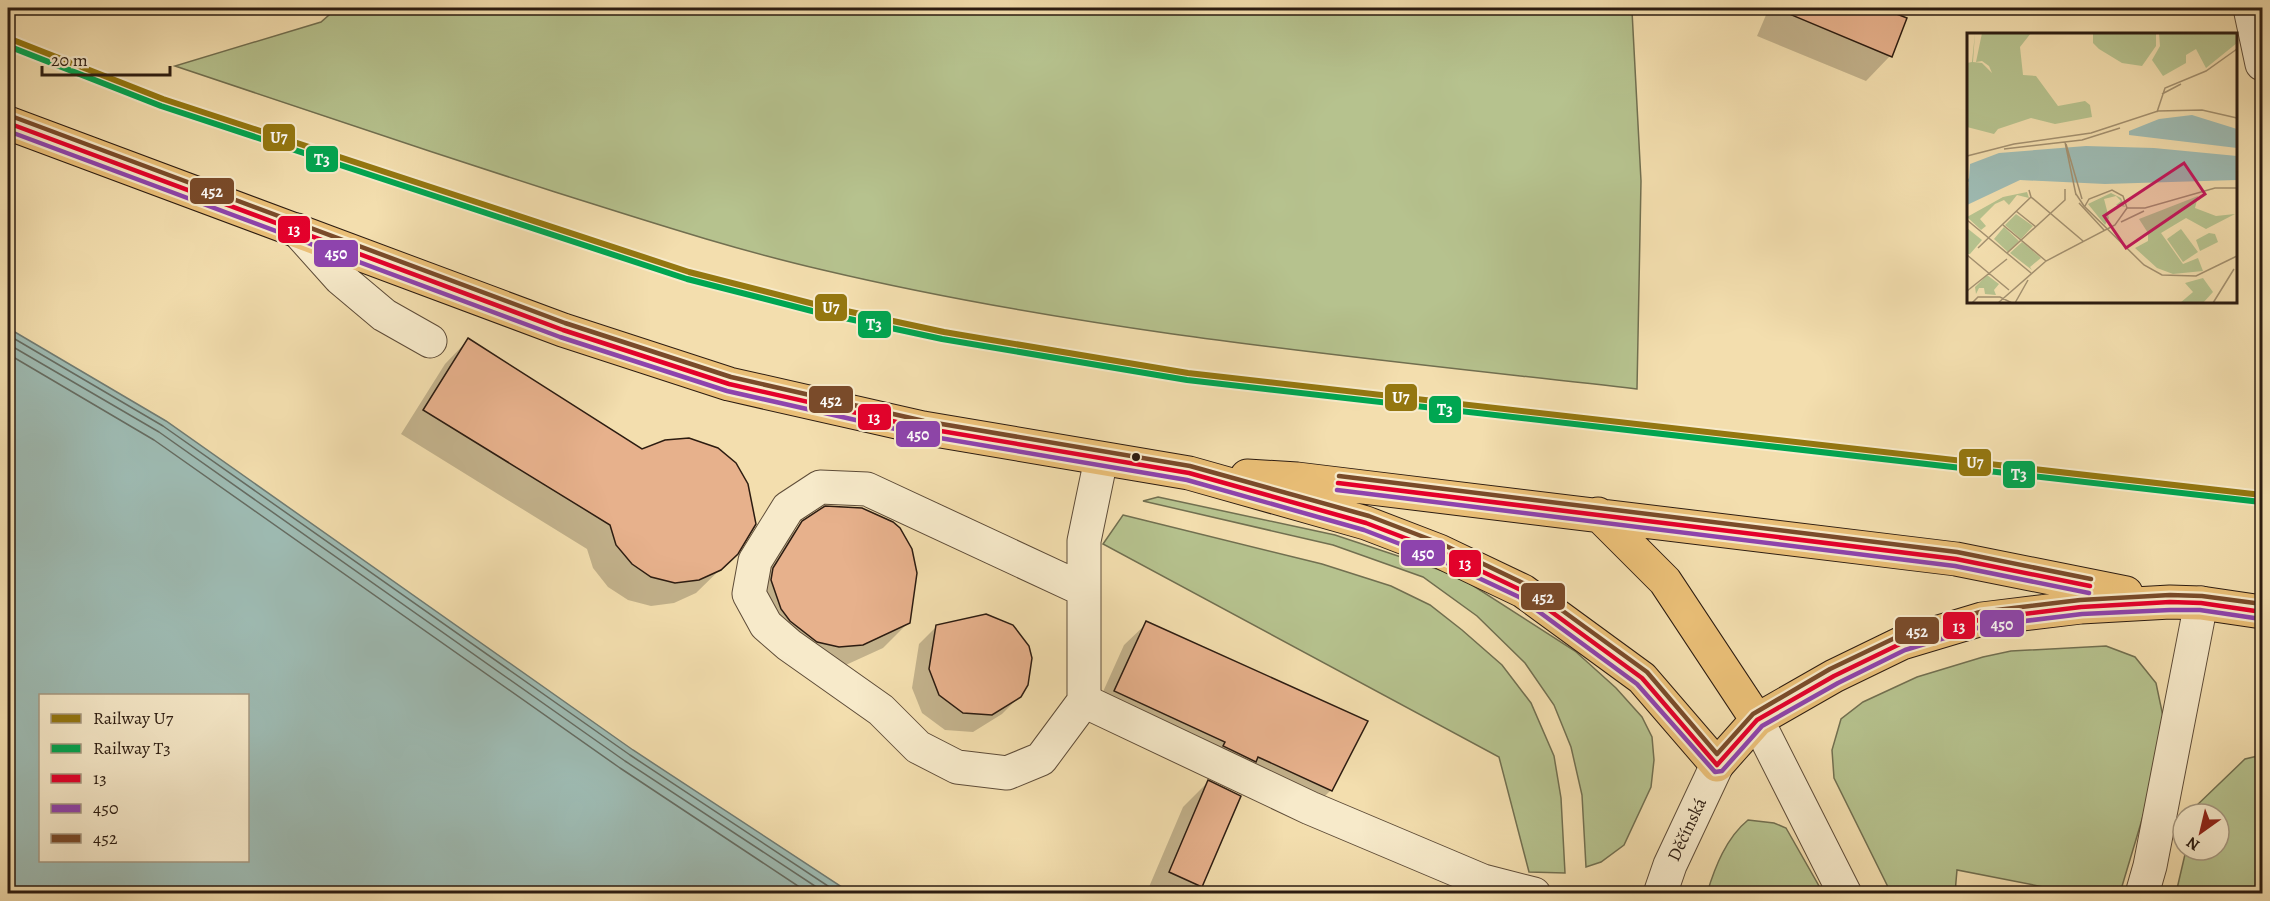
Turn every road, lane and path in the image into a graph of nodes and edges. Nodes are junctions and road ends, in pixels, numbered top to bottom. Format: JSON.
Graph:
{"nodes":[{"id":1,"x":2250,"y":8,"type":"edge"},
{"id":2,"x":2262,"y":64,"type":"edge"},
{"id":3,"x":8,"y":123,"type":"edge"},
{"id":4,"x":297,"y":230,"type":"junction"},
{"id":5,"x":430,"y":341,"type":"dead end"},
{"id":6,"x":1101,"y":459,"type":"junction"},
{"id":7,"x":1189,"y":473,"type":"junction"},
{"id":8,"x":1598,"y":514,"type":"junction"},
{"id":9,"x":1084,"y":590,"type":"junction"},
{"id":10,"x":2186,"y":603,"type":"junction"},
{"id":11,"x":2262,"y":612,"type":"edge"},
{"id":12,"x":1084,"y":701,"type":"junction"},
{"id":13,"x":1757,"y":720,"type":"junction"},
{"id":14,"x":1717,"y":765,"type":"junction"},
{"id":15,"x":1534,"y":894,"type":"edge"},
{"id":16,"x":1660,"y":894,"type":"edge"},
{"id":17,"x":1845,"y":894,"type":"edge"},
{"id":18,"x":2142,"y":894,"type":"edge"}],
"edges":[{"from":1,"to":2,"type":"street"},
{"from":3,"to":4,"type":"main road"},
{"from":4,"to":5,"type":"street"},
{"from":4,"to":6,"type":"main road"},
{"from":6,"to":7,"type":"main road"},
{"from":6,"to":9,"type":"street"},
{"from":7,"to":8,"type":"main road"},
{"from":7,"to":14,"type":"main road"},
{"from":8,"to":10,"type":"main road"},
{"from":8,"to":13,"type":"main road"},
{"from":9,"to":12,"type":"street"},
{"from":9,"to":12,"type":"street"},
{"from":10,"to":11,"type":"main road","name":"Děčínská"},
{"from":10,"to":13,"type":"main road","name":"Děčínská"},
{"from":10,"to":18,"type":"street"},
{"from":12,"to":15,"type":"street"},
{"from":13,"to":14,"type":"main road","name":"Děčínská"},
{"from":13,"to":17,"type":"street"},
{"from":14,"to":16,"type":"street","name":"Děčínská"}]}
